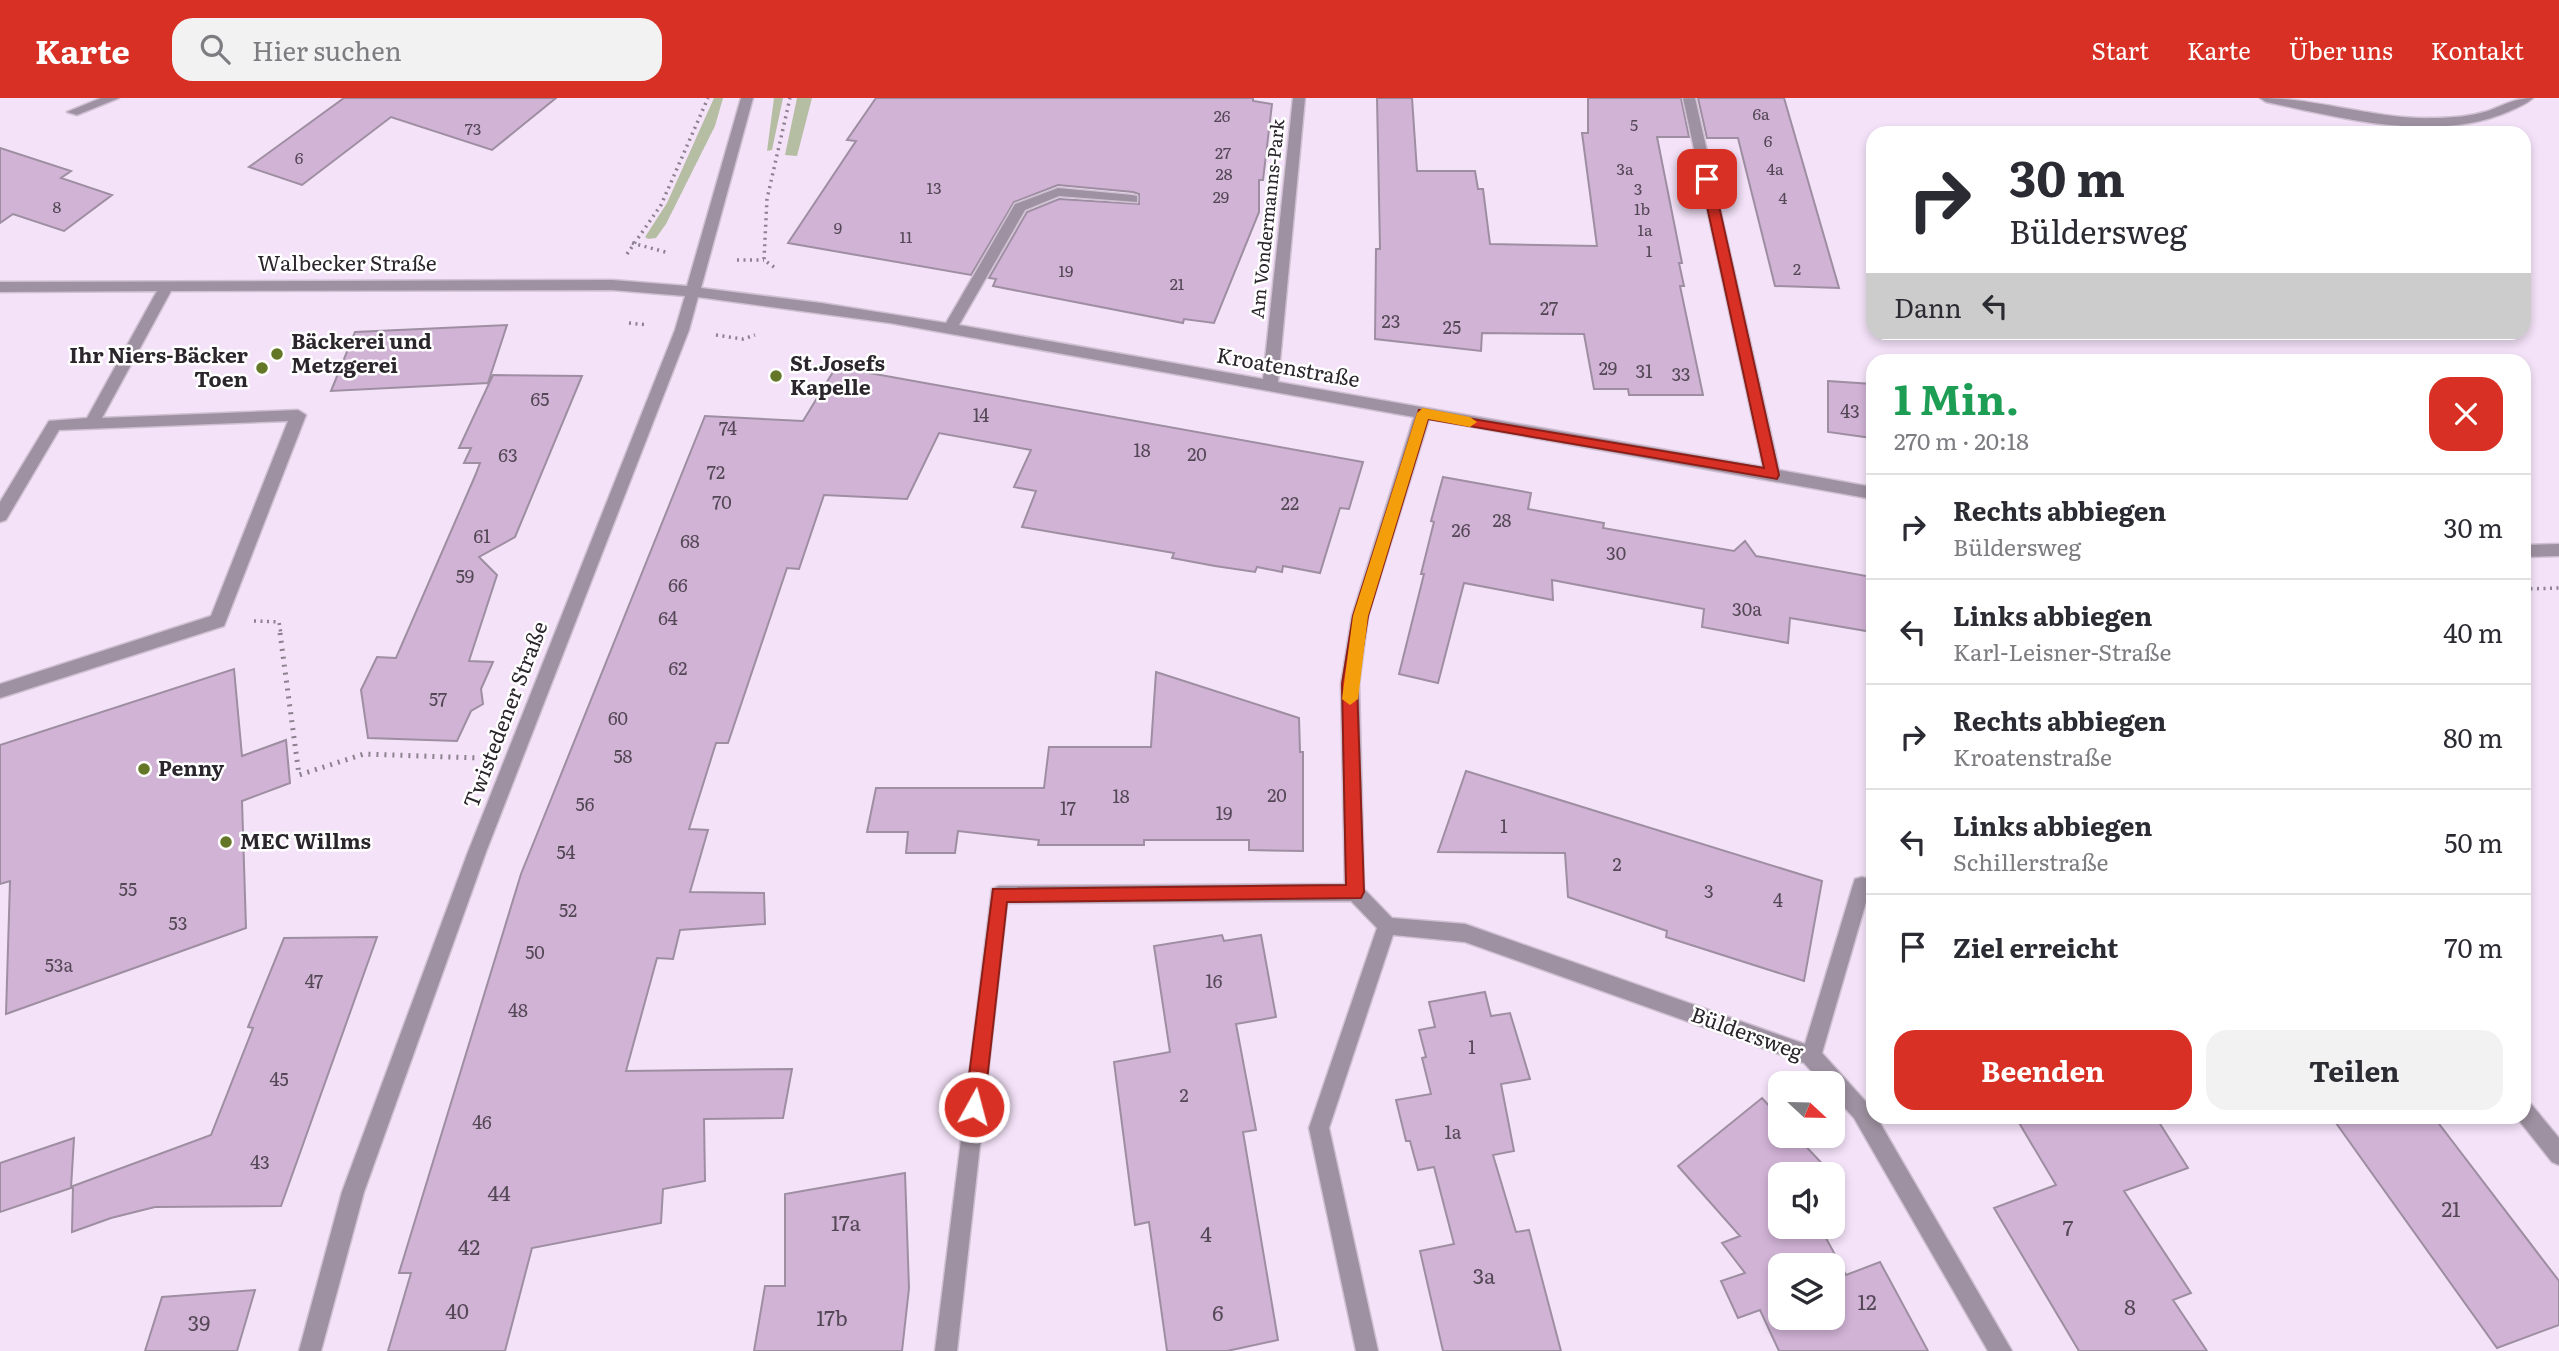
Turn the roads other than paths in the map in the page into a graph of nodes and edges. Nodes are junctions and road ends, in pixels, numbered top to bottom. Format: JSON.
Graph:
{"nodes":[{"id":1,"x":113,"y":98,"type":"edge"},
{"id":2,"x":747,"y":98,"type":"edge"},
{"id":3,"x":1299,"y":98,"type":"edge"},
{"id":4,"x":1689,"y":98,"type":"edge"},
{"id":5,"x":2266,"y":98,"type":"edge"},
{"id":6,"x":2527,"y":98,"type":"edge"},
{"id":7,"x":73,"y":112,"type":"dead end"},
{"id":8,"x":1132,"y":199,"type":"dead end"},
{"id":9,"x":167,"y":286,"type":"junction"},
{"id":10,"x":0,"y":287,"type":"edge"},
{"id":11,"x":694,"y":290,"type":"junction"},
{"id":12,"x":950,"y":329,"type":"junction"},
{"id":13,"x":1270,"y":386,"type":"junction"},
{"id":14,"x":1423,"y":413,"type":"junction"},
{"id":15,"x":92,"y":424,"type":"junction"},
{"id":16,"x":1772,"y":475,"type":"junction"},
{"id":17,"x":1866,"y":493,"type":"edge"},
{"id":18,"x":0,"y":516,"type":"edge"},
{"id":19,"x":2559,"y":550,"type":"edge"},
{"id":20,"x":2531,"y":551,"type":"edge"},
{"id":21,"x":0,"y":691,"type":"edge"},
{"id":22,"x":1863,"y":885,"type":"dead end"},
{"id":23,"x":1355,"y":892,"type":"junction"},
{"id":24,"x":1387,"y":926,"type":"junction"},
{"id":25,"x":1811,"y":1056,"type":"junction"},
{"id":26,"x":1866,"y":1120,"type":"edge"},
{"id":27,"x":2531,"y":1120,"type":"edge"},
{"id":28,"x":1869,"y":1124,"type":"edge"},
{"id":29,"x":2559,"y":1155,"type":"edge"},
{"id":30,"x":310,"y":1351,"type":"edge"},
{"id":31,"x":946,"y":1351,"type":"edge"},
{"id":32,"x":1367,"y":1351,"type":"edge"},
{"id":33,"x":2001,"y":1351,"type":"edge"}],
"edges":[{"from":1,"to":7,"type":"street"},
{"from":2,"to":11,"type":"street","name":"Twistedener Straße"},
{"from":3,"to":13,"type":"street","name":"Am Vondermanns-Park"},
{"from":4,"to":16,"type":"street"},
{"from":5,"to":6,"type":"street"},
{"from":8,"to":12,"type":"street"},
{"from":9,"to":10,"type":"street","name":"Walbecker Straße"},
{"from":9,"to":11,"type":"street","name":"Walbecker Straße"},
{"from":9,"to":15,"type":"street"},
{"from":11,"to":12,"type":"street","name":"Kroatenstraße"},
{"from":11,"to":30,"type":"street","name":"Twistedener Straße"},
{"from":12,"to":13,"type":"street","name":"Kroatenstraße"},
{"from":13,"to":14,"type":"street","name":"Kroatenstraße"},
{"from":14,"to":16,"type":"street","name":"Kroatenstraße"},
{"from":14,"to":23,"type":"street"},
{"from":15,"to":18,"type":"street"},
{"from":15,"to":21,"type":"street"},
{"from":16,"to":17,"type":"street","name":"Kroatenstraße"},
{"from":19,"to":20,"type":"street"},
{"from":22,"to":25,"type":"street"},
{"from":23,"to":24,"type":"street"},
{"from":23,"to":31,"type":"street"},
{"from":24,"to":25,"type":"street","name":"Büldersweg"},
{"from":24,"to":32,"type":"street"},
{"from":25,"to":26,"type":"street","name":"Büldersweg"},
{"from":27,"to":29,"type":"street"},
{"from":28,"to":33,"type":"street","name":"Büldersweg"}]}
